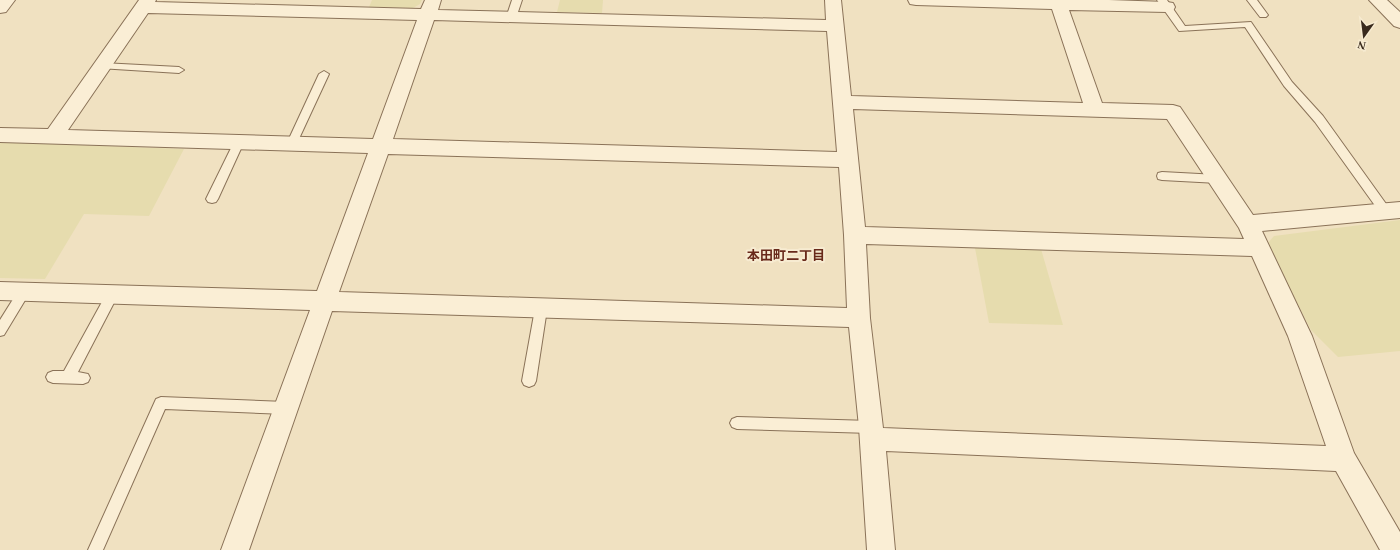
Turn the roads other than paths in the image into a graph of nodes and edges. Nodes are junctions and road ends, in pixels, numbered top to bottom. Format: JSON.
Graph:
{"nodes":[{"id":1,"x":7,"y":0,"type":"edge"},
{"id":2,"x":517,"y":0,"type":"edge"},
{"id":3,"x":833,"y":0,"type":"edge"},
{"id":4,"x":916,"y":0,"type":"edge"},
{"id":5,"x":1252,"y":0,"type":"edge"},
{"id":6,"x":1377,"y":0,"type":"edge"},
{"id":7,"x":970,"y":1,"type":"edge"},
{"id":8,"x":145,"y":4,"type":"edge"},
{"id":9,"x":1164,"y":4,"type":"edge"},
{"id":10,"x":1060,"y":5,"type":"junction"},
{"id":11,"x":0,"y":8,"type":"edge"},
{"id":12,"x":430,"y":8,"type":"edge"},
{"id":13,"x":1263,"y":15,"type":"dead end"},
{"id":14,"x":511,"y":18,"type":"junction"},
{"id":15,"x":1400,"y":22,"type":"edge"},
{"id":16,"x":835,"y":26,"type":"junction"},
{"id":17,"x":102,"y":66,"type":"junction"},
{"id":18,"x":179,"y":70,"type":"dead end"},
{"id":19,"x":324,"y":74,"type":"dead end"},
{"id":20,"x":843,"y":102,"type":"junction"},
{"id":21,"x":1095,"y":109,"type":"junction"},
{"id":22,"x":0,"y":135,"type":"edge"},
{"id":23,"x":54,"y":136,"type":"junction"},
{"id":24,"x":239,"y":142,"type":"junction"},
{"id":25,"x":292,"y":143,"type":"junction"},
{"id":26,"x":381,"y":146,"type":"junction"},
{"id":27,"x":848,"y":160,"type":"junction"},
{"id":28,"x":1162,"y":176,"type":"dead end"},
{"id":29,"x":1218,"y":179,"type":"junction"},
{"id":30,"x":212,"y":199,"type":"dead end"},
{"id":31,"x":1392,"y":210,"type":"edge"},
{"id":32,"x":1248,"y":224,"type":"junction"},
{"id":33,"x":855,"y":235,"type":"junction"},
{"id":34,"x":1259,"y":248,"type":"junction"},
{"id":35,"x":0,"y":291,"type":"edge"},
{"id":36,"x":24,"y":292,"type":"junction"},
{"id":37,"x":112,"y":295,"type":"junction"},
{"id":38,"x":324,"y":302,"type":"junction"},
{"id":39,"x":541,"y":308,"type":"junction"},
{"id":40,"x":859,"y":318,"type":"junction"},
{"id":41,"x":0,"y":331,"type":"edge"},
{"id":42,"x":53,"y":377,"type":"dead end"},
{"id":43,"x":68,"y":377,"type":"junction"},
{"id":44,"x":83,"y":378,"type":"dead end"},
{"id":45,"x":529,"y":381,"type":"dead end"},
{"id":46,"x":286,"y":408,"type":"junction"},
{"id":47,"x":737,"y":423,"type":"dead end"},
{"id":48,"x":872,"y":433,"type":"junction"},
{"id":49,"x":1343,"y":459,"type":"junction"},
{"id":50,"x":95,"y":550,"type":"edge"},
{"id":51,"x":235,"y":550,"type":"edge"},
{"id":52,"x":881,"y":550,"type":"edge"},
{"id":53,"x":1395,"y":550,"type":"edge"}],
"edges":[{"from":1,"to":11,"type":"street"},
{"from":2,"to":14,"type":"lane"},
{"from":3,"to":16,"type":"street"},
{"from":4,"to":7,"type":"street"},
{"from":5,"to":13,"type":"lane"},
{"from":6,"to":15,"type":"street"},
{"from":7,"to":10,"type":"street"},
{"from":8,"to":12,"type":"street"},
{"from":8,"to":17,"type":"street"},
{"from":9,"to":10,"type":"street"},
{"from":9,"to":31,"type":"lane"},
{"from":10,"to":21,"type":"street"},
{"from":12,"to":14,"type":"street"},
{"from":12,"to":26,"type":"street"},
{"from":14,"to":16,"type":"street"},
{"from":16,"to":20,"type":"street"},
{"from":17,"to":18,"type":"lane"},
{"from":17,"to":23,"type":"street"},
{"from":19,"to":25,"type":"lane"},
{"from":20,"to":21,"type":"street"},
{"from":20,"to":27,"type":"street"},
{"from":21,"to":29,"type":"street"},
{"from":22,"to":23,"type":"street"},
{"from":23,"to":24,"type":"street"},
{"from":24,"to":25,"type":"street"},
{"from":24,"to":30,"type":"lane"},
{"from":25,"to":26,"type":"street"},
{"from":26,"to":27,"type":"street"},
{"from":26,"to":38,"type":"street"},
{"from":27,"to":33,"type":"street"},
{"from":28,"to":29,"type":"lane"},
{"from":29,"to":32,"type":"street"},
{"from":31,"to":32,"type":"street"},
{"from":32,"to":34,"type":"street"},
{"from":33,"to":34,"type":"street"},
{"from":33,"to":40,"type":"street"},
{"from":34,"to":49,"type":"street"},
{"from":35,"to":36,"type":"street"},
{"from":36,"to":37,"type":"street"},
{"from":36,"to":41,"type":"lane"},
{"from":37,"to":38,"type":"street"},
{"from":37,"to":43,"type":"lane"},
{"from":38,"to":39,"type":"street"},
{"from":38,"to":46,"type":"street"},
{"from":39,"to":40,"type":"street"},
{"from":39,"to":45,"type":"lane"},
{"from":40,"to":48,"type":"street"},
{"from":42,"to":43,"type":"lane"},
{"from":43,"to":44,"type":"lane"},
{"from":46,"to":50,"type":"lane"},
{"from":46,"to":51,"type":"street"},
{"from":47,"to":48,"type":"lane"},
{"from":48,"to":49,"type":"street"},
{"from":48,"to":52,"type":"street"},
{"from":49,"to":53,"type":"street"}]}
